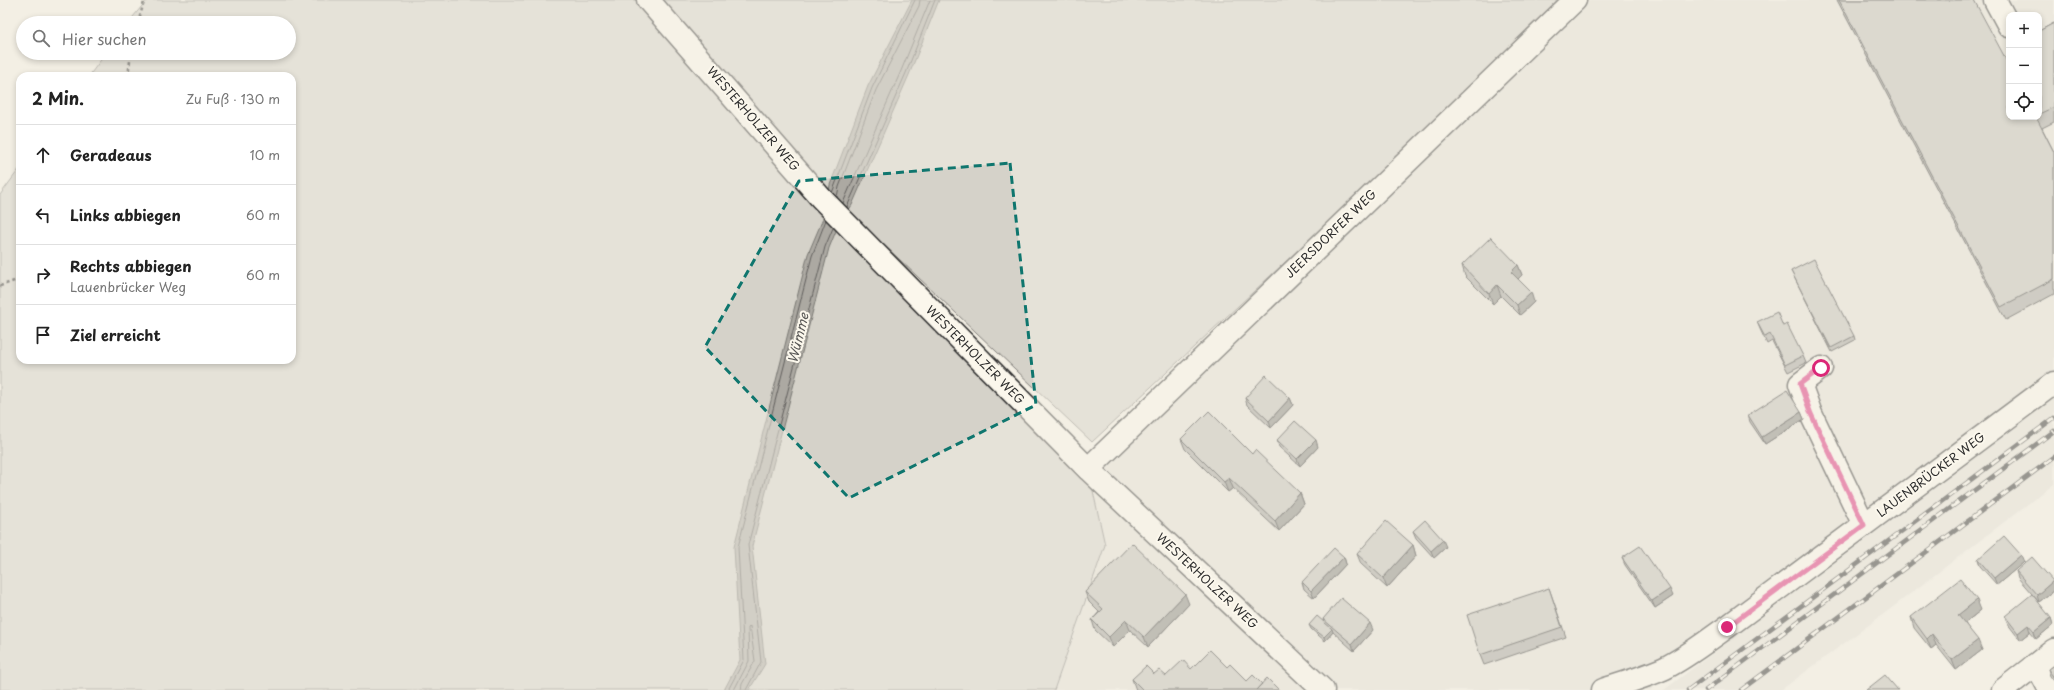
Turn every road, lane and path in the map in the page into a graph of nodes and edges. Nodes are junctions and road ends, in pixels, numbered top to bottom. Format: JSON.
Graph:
{"nodes":[{"id":1,"x":147,"y":0,"type":"edge"},
{"id":2,"x":648,"y":0,"type":"edge"},
{"id":3,"x":1575,"y":0,"type":"edge"},
{"id":4,"x":1994,"y":0,"type":"edge"},
{"id":5,"x":140,"y":16,"type":"edge"},
{"id":6,"x":2006,"y":21,"type":"edge"},
{"id":7,"x":130,"y":60,"type":"edge"},
{"id":8,"x":129,"y":72,"type":"edge"},
{"id":9,"x":16,"y":280,"type":"edge"},
{"id":10,"x":0,"y":286,"type":"edge"},
{"id":11,"x":1821,"y":368,"type":"dead end"},
{"id":12,"x":2054,"y":383,"type":"edge"},
{"id":13,"x":1088,"y":469,"type":"junction"},
{"id":14,"x":1864,"y":525,"type":"junction"},
{"id":15,"x":2054,"y":650,"type":"edge"},
{"id":16,"x":2036,"y":664,"type":"junction"},
{"id":17,"x":1323,"y":690,"type":"edge"},
{"id":18,"x":1603,"y":690,"type":"edge"},
{"id":19,"x":2002,"y":690,"type":"edge"},
{"id":20,"x":2050,"y":690,"type":"edge"}],
"edges":[{"from":1,"to":5,"type":"path"},
{"from":2,"to":13,"type":"street","name":"WESTERHOLZER WEG"},
{"from":3,"to":13,"type":"street","name":"JEERSDORFER WEG"},
{"from":4,"to":6,"type":"street"},
{"from":7,"to":8,"type":"path"},
{"from":9,"to":10,"type":"path"},
{"from":11,"to":14,"type":"street"},
{"from":12,"to":14,"type":"street","name":"LAUENBRÜCKER WEG"},
{"from":13,"to":17,"type":"street","name":"WESTERHOLZER WEG"},
{"from":14,"to":18,"type":"street","name":"LAUENBRÜCKER WEG"},
{"from":15,"to":16,"type":"street"},
{"from":16,"to":19,"type":"street"},
{"from":16,"to":20,"type":"street"}]}
